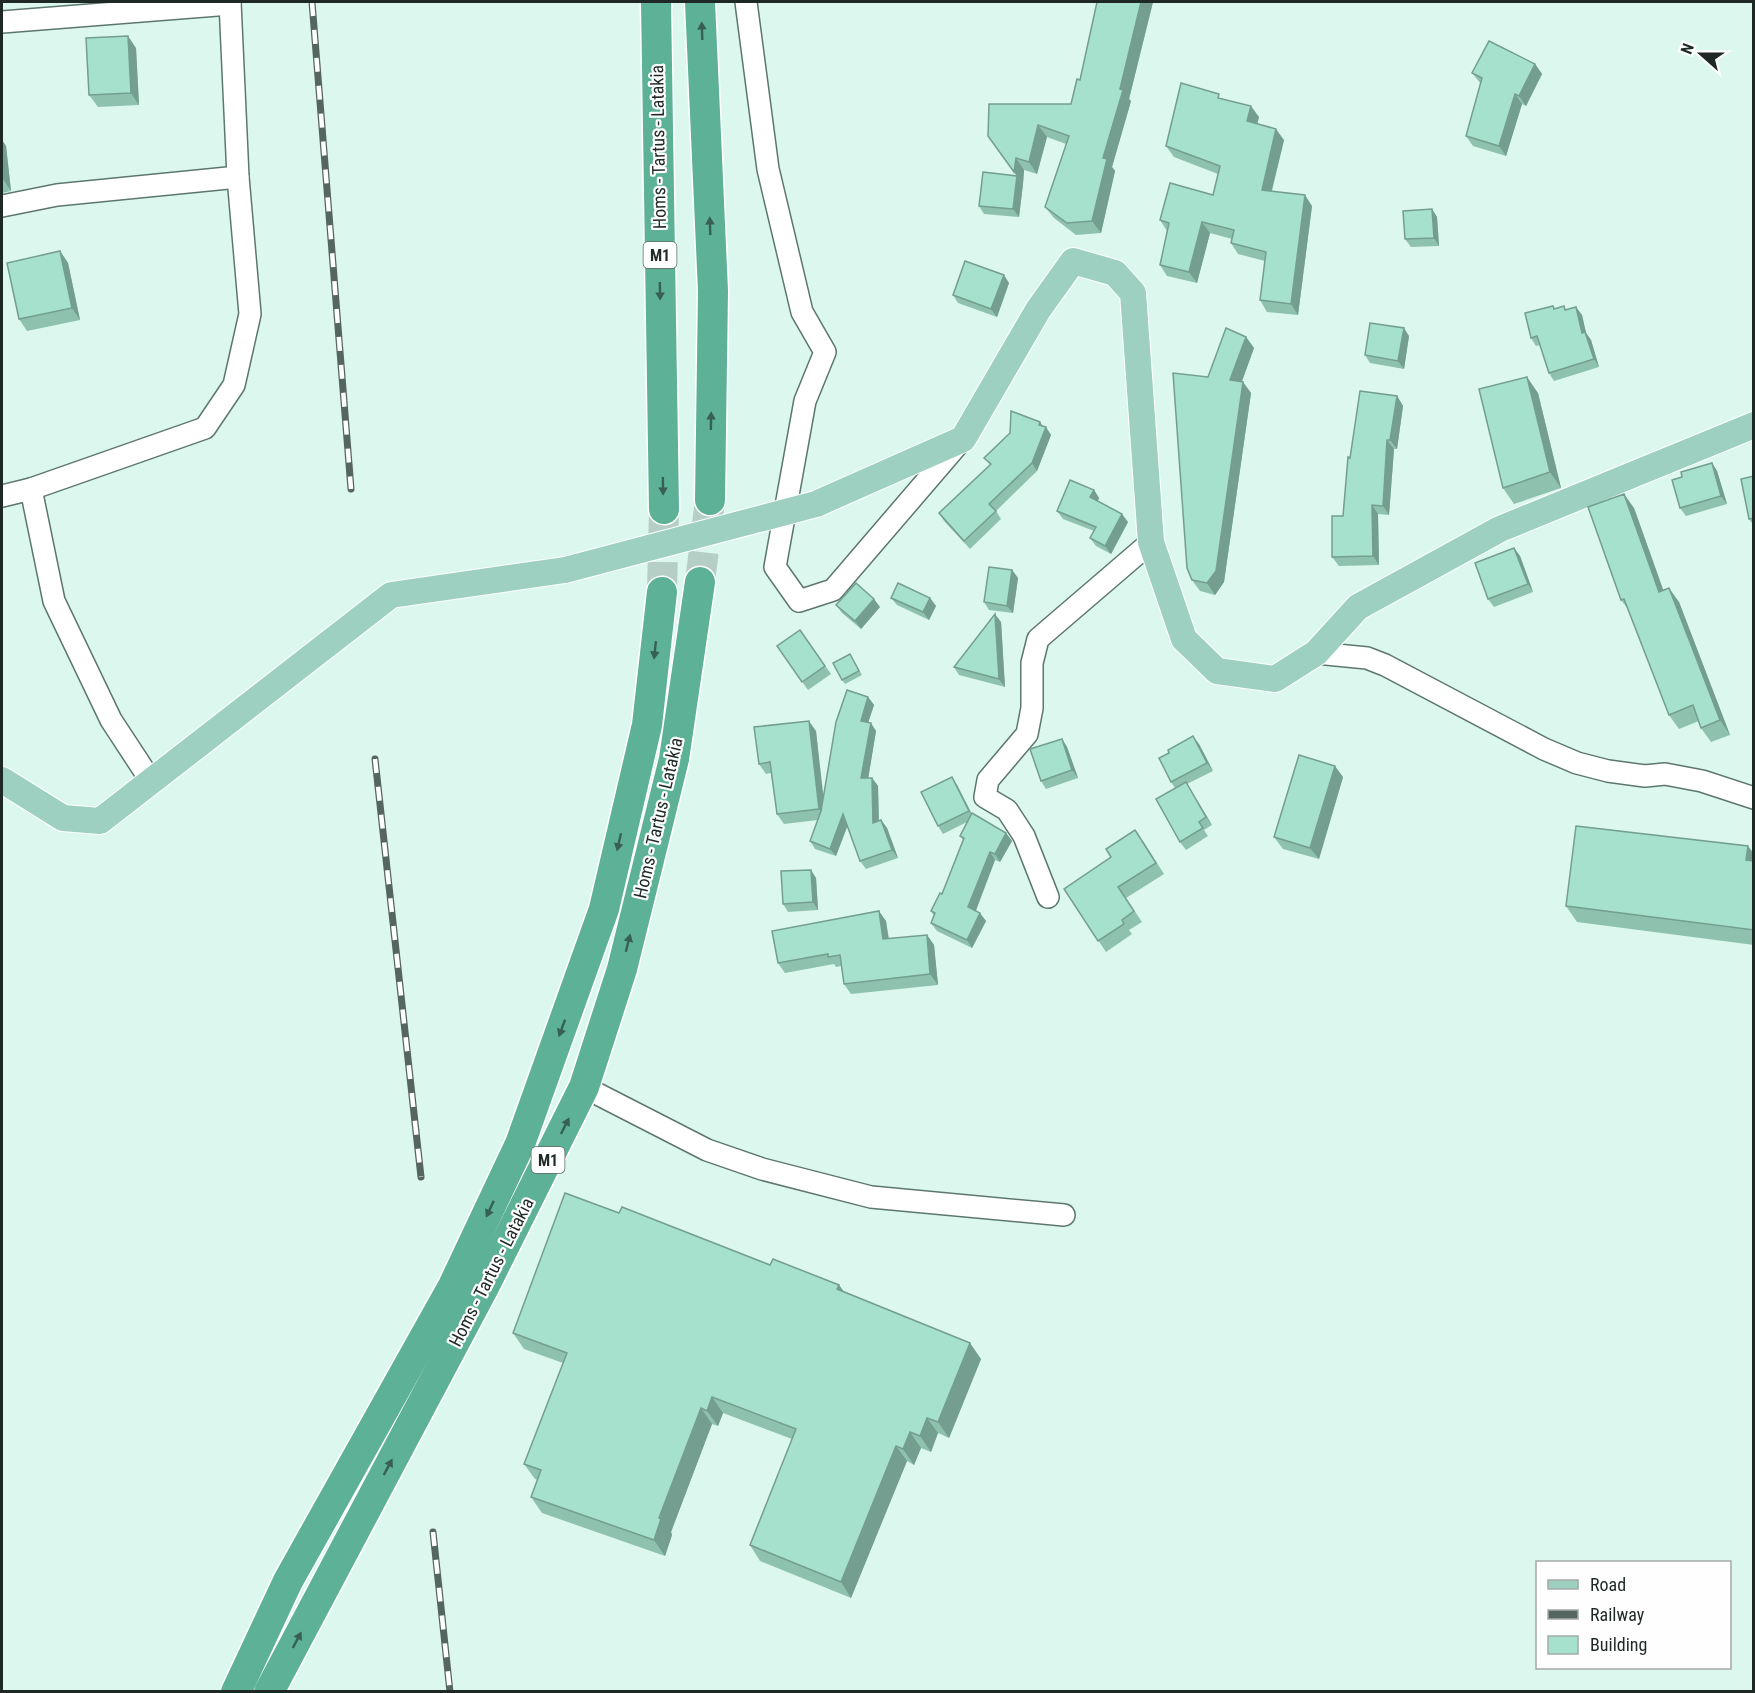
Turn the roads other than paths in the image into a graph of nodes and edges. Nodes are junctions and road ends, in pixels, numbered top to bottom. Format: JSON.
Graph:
{"nodes":[{"id":1,"x":656,"y":2,"type":"edge"},
{"id":2,"x":700,"y":2,"type":"edge"},
{"id":3,"x":746,"y":2,"type":"edge"},
{"id":4,"x":230,"y":3,"type":"edge"},
{"id":5,"x":2,"y":22,"type":"edge"},
{"id":6,"x":238,"y":177,"type":"junction"},
{"id":7,"x":2,"y":206,"type":"edge"},
{"id":8,"x":1754,"y":425,"type":"edge"},
{"id":9,"x":963,"y":439,"type":"junction"},
{"id":10,"x":31,"y":489,"type":"junction"},
{"id":11,"x":2,"y":496,"type":"edge"},
{"id":12,"x":710,"y":500,"type":"tunnel mouth"},
{"id":13,"x":664,"y":509,"type":"tunnel mouth"},
{"id":14,"x":1151,"y":542,"type":"junction"},
{"id":15,"x":700,"y":582,"type":"tunnel mouth"},
{"id":16,"x":662,"y":592,"type":"tunnel mouth"},
{"id":17,"x":1316,"y":653,"type":"junction"},
{"id":18,"x":2,"y":780,"type":"edge"},
{"id":19,"x":152,"y":781,"type":"junction"},
{"id":20,"x":1754,"y":798,"type":"edge"},
{"id":21,"x":1048,"y":897,"type":"dead end"},
{"id":22,"x":584,"y":1087,"type":"junction"},
{"id":23,"x":1064,"y":1215,"type":"dead end"},
{"id":24,"x":236,"y":1692,"type":"edge"},
{"id":25,"x":269,"y":1692,"type":"edge"}],
"edges":[{"from":1,"to":13,"type":"highway","name":"Homs - Tartus - Latakia","number":"M1","one_way":true},
{"from":12,"to":2,"type":"highway","one_way":true},
{"from":3,"to":9,"type":"street"},
{"from":4,"to":5,"type":"street"},
{"from":4,"to":6,"type":"street"},
{"from":6,"to":7,"type":"street"},
{"from":6,"to":10,"type":"street"},
{"from":8,"to":17,"type":"main road"},
{"from":9,"to":14,"type":"main road"},
{"from":9,"to":19,"type":"main road","bridge":true},
{"from":10,"to":11,"type":"street"},
{"from":10,"to":19,"type":"street"},
{"from":14,"to":17,"type":"main road"},
{"from":14,"to":21,"type":"street"},
{"from":22,"to":15,"type":"highway","name":"Homs - Tartus - Latakia","number":"M1","one_way":true},
{"from":16,"to":24,"type":"highway","name":"Homs - Tartus - Latakia","number":"M1","one_way":true},
{"from":17,"to":20,"type":"street"},
{"from":18,"to":19,"type":"main road"},
{"from":22,"to":23,"type":"street"},
{"from":25,"to":22,"type":"highway","name":"Homs - Tartus - Latakia","number":"M1","one_way":true}]}
